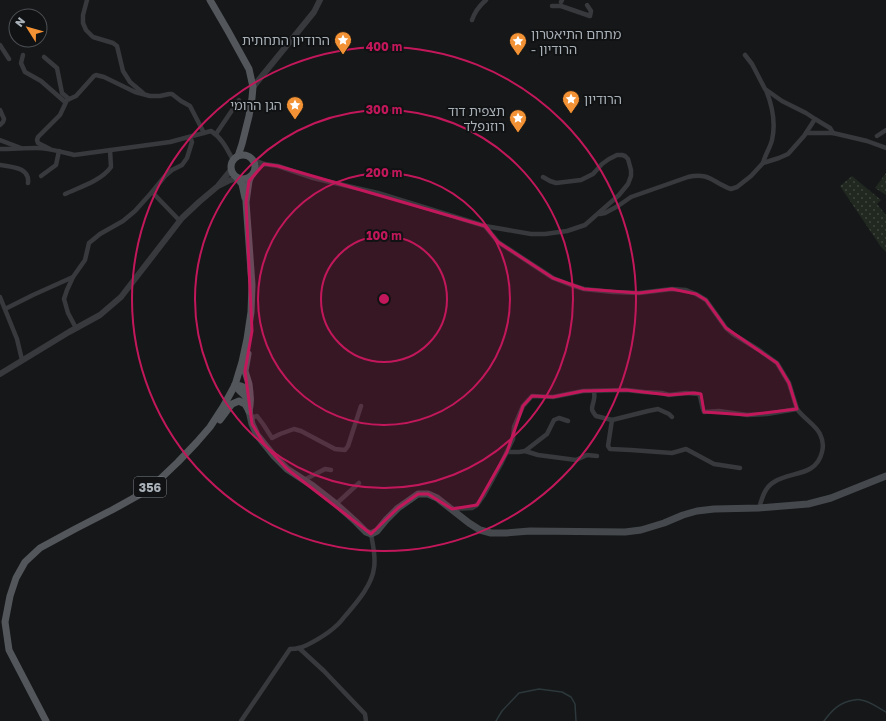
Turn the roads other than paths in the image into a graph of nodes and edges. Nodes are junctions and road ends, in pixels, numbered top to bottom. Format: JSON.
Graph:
{"nodes":[{"id":1,"x":87,"y":0,"type":"edge"},
{"id":2,"x":210,"y":0,"type":"edge"},
{"id":3,"x":320,"y":0,"type":"edge"},
{"id":4,"x":486,"y":0,"type":"edge"},
{"id":5,"x":587,"y":5,"type":"dead end"},
{"id":6,"x":552,"y":6,"type":"dead end"},
{"id":7,"x":472,"y":20,"type":"dead end"},
{"id":8,"x":0,"y":45,"type":"edge"},
{"id":9,"x":23,"y":55,"type":"dead end"},
{"id":10,"x":745,"y":55,"type":"dead end"},
{"id":11,"x":44,"y":57,"type":"dead end"},
{"id":12,"x":8,"y":59,"type":"dead end"},
{"id":13,"x":253,"y":87,"type":"junction"},
{"id":14,"x":765,"y":89,"type":"junction"},
{"id":15,"x":145,"y":94,"type":"junction"},
{"id":16,"x":239,"y":100,"type":"dead end"},
{"id":17,"x":67,"y":101,"type":"junction"},
{"id":18,"x":0,"y":110,"type":"edge"},
{"id":19,"x":815,"y":119,"type":"junction"},
{"id":20,"x":0,"y":125,"type":"edge"},
{"id":21,"x":886,"y":130,"type":"edge"},
{"id":22,"x":806,"y":132,"type":"junction"},
{"id":23,"x":204,"y":133,"type":"junction"},
{"id":24,"x":833,"y":133,"type":"junction"},
{"id":25,"x":216,"y":134,"type":"junction"},
{"id":26,"x":877,"y":136,"type":"dead end"},
{"id":27,"x":190,"y":137,"type":"junction"},
{"id":28,"x":0,"y":140,"type":"edge"},
{"id":29,"x":242,"y":144,"type":"junction"},
{"id":30,"x":886,"y":148,"type":"edge"},
{"id":31,"x":0,"y":149,"type":"edge"},
{"id":32,"x":23,"y":149,"type":"junction"},
{"id":33,"x":56,"y":150,"type":"junction"},
{"id":34,"x":110,"y":150,"type":"junction"},
{"id":35,"x":249,"y":157,"type":"junction"},
{"id":36,"x":235,"y":158,"type":"junction"},
{"id":37,"x":763,"y":163,"type":"junction"},
{"id":38,"x":264,"y":164,"type":"junction"},
{"id":39,"x":0,"y":165,"type":"edge"},
{"id":40,"x":231,"y":170,"type":"junction"},
{"id":41,"x":252,"y":174,"type":"junction"},
{"id":42,"x":41,"y":176,"type":"dead end"},
{"id":43,"x":543,"y":177,"type":"dead end"},
{"id":44,"x":238,"y":178,"type":"junction"},
{"id":45,"x":28,"y":183,"type":"dead end"},
{"id":46,"x":218,"y":186,"type":"junction"},
{"id":47,"x":152,"y":192,"type":"junction"},
{"id":48,"x":65,"y":194,"type":"dead end"},
{"id":49,"x":246,"y":202,"type":"junction"},
{"id":50,"x":598,"y":214,"type":"junction"},
{"id":51,"x":180,"y":221,"type":"junction"},
{"id":52,"x":485,"y":226,"type":"junction"},
{"id":53,"x":73,"y":277,"type":"junction"},
{"id":54,"x":0,"y":297,"type":"edge"},
{"id":55,"x":5,"y":309,"type":"junction"},
{"id":56,"x":250,"y":323,"type":"junction"},
{"id":57,"x":76,"y":328,"type":"junction"},
{"id":58,"x":22,"y":360,"type":"junction"},
{"id":59,"x":0,"y":374,"type":"edge"},
{"id":60,"x":235,"y":385,"type":"junction"},
{"id":61,"x":594,"y":391,"type":"junction"},
{"id":62,"x":250,"y":393,"type":"junction"},
{"id":63,"x":361,"y":406,"type":"dead end"},
{"id":64,"x":797,"y":409,"type":"junction"},
{"id":65,"x":250,"y":414,"type":"junction"},
{"id":66,"x":672,"y":417,"type":"dead end"},
{"id":67,"x":612,"y":420,"type":"junction"},
{"id":68,"x":568,"y":421,"type":"dead end"},
{"id":69,"x":524,"y":451,"type":"junction"},
{"id":70,"x":507,"y":452,"type":"junction"},
{"id":71,"x":597,"y":456,"type":"dead end"},
{"id":72,"x":178,"y":462,"type":"junction"},
{"id":73,"x":740,"y":468,"type":"dead end"},
{"id":74,"x":331,"y":470,"type":"dead end"},
{"id":75,"x":886,"y":476,"type":"edge"},
{"id":76,"x":304,"y":480,"type":"junction"},
{"id":77,"x":359,"y":483,"type":"dead end"},
{"id":78,"x":336,"y":504,"type":"junction"},
{"id":79,"x":759,"y":508,"type":"junction"},
{"id":80,"x":452,"y":509,"type":"junction"},
{"id":81,"x":371,"y":534,"type":"junction"},
{"id":82,"x":299,"y":648,"type":"junction"},
{"id":83,"x":46,"y":721,"type":"edge"},
{"id":84,"x":241,"y":721,"type":"edge"},
{"id":85,"x":366,"y":721,"type":"edge"}],
"edges":[{"from":1,"to":15,"type":"street"},
{"from":2,"to":13,"type":"main road"},
{"from":3,"to":13,"type":"street"},
{"from":4,"to":7,"type":"street"},
{"from":5,"to":6,"type":"street"},
{"from":8,"to":12,"type":"street"},
{"from":9,"to":17,"type":"street"},
{"from":10,"to":14,"type":"street"},
{"from":11,"to":17,"type":"street"},
{"from":13,"to":29,"type":"main road"},
{"from":14,"to":19,"type":"street"},
{"from":14,"to":37,"type":"street"},
{"from":15,"to":17,"type":"street"},
{"from":15,"to":23,"type":"street"},
{"from":16,"to":25,"type":"street"},
{"from":17,"to":33,"type":"street"},
{"from":18,"to":20,"type":"street"},
{"from":19,"to":22,"type":"street"},
{"from":19,"to":24,"type":"street"},
{"from":21,"to":26,"type":"street"},
{"from":22,"to":24,"type":"street"},
{"from":22,"to":37,"type":"street"},
{"from":23,"to":25,"type":"street"},
{"from":23,"to":27,"type":"street"},
{"from":24,"to":30,"type":"street"},
{"from":25,"to":36,"type":"street"},
{"from":27,"to":34,"type":"street"},
{"from":27,"to":47,"type":"street"},
{"from":28,"to":32,"type":"street"},
{"from":29,"to":35,"type":"main road"},
{"from":29,"to":36,"type":"main road"},
{"from":31,"to":32,"type":"street"},
{"from":32,"to":33,"type":"street"},
{"from":33,"to":34,"type":"street"},
{"from":33,"to":42,"type":"street"},
{"from":34,"to":48,"type":"street"},
{"from":35,"to":36,"type":"main road"},
{"from":35,"to":38,"type":"street"},
{"from":35,"to":41,"type":"main road"},
{"from":36,"to":40,"type":"main road"},
{"from":37,"to":50,"type":"street"},
{"from":38,"to":41,"type":"street"},
{"from":38,"to":52,"type":"street"},
{"from":39,"to":45,"type":"street"},
{"from":40,"to":44,"type":"main road"},
{"from":40,"to":46,"type":"street"},
{"from":41,"to":44,"type":"main road"},
{"from":41,"to":49,"type":"main road","number":"356"},
{"from":43,"to":50,"type":"street"},
{"from":44,"to":46,"type":"street"},
{"from":44,"to":49,"type":"main road","number":"356"},
{"from":46,"to":51,"type":"street"},
{"from":47,"to":51,"type":"street"},
{"from":47,"to":53,"type":"street"},
{"from":49,"to":56,"type":"main road","number":"356"},
{"from":50,"to":52,"type":"street"},
{"from":51,"to":57,"type":"street"},
{"from":52,"to":64,"type":"street"},
{"from":53,"to":55,"type":"street"},
{"from":53,"to":57,"type":"street"},
{"from":54,"to":55,"type":"street"},
{"from":55,"to":58,"type":"street"},
{"from":56,"to":60,"type":"main road","number":"356"},
{"from":56,"to":62,"type":"main road"},
{"from":57,"to":58,"type":"street"},
{"from":58,"to":59,"type":"street"},
{"from":60,"to":62,"type":"main road"},
{"from":60,"to":65,"type":"main road"},
{"from":60,"to":72,"type":"main road","number":"356"},
{"from":61,"to":64,"type":"street"},
{"from":61,"to":67,"type":"street"},
{"from":61,"to":70,"type":"street"},
{"from":62,"to":65,"type":"main road"},
{"from":63,"to":65,"type":"street"},
{"from":64,"to":79,"type":"street"},
{"from":65,"to":72,"type":"main road"},
{"from":65,"to":76,"type":"main road"},
{"from":66,"to":67,"type":"street"},
{"from":67,"to":73,"type":"street"},
{"from":68,"to":69,"type":"street"},
{"from":69,"to":70,"type":"street"},
{"from":69,"to":71,"type":"street"},
{"from":70,"to":80,"type":"street"},
{"from":72,"to":83,"type":"main road","number":"356"},
{"from":74,"to":76,"type":"street"},
{"from":75,"to":79,"type":"main road"},
{"from":76,"to":78,"type":"main road"},
{"from":77,"to":78,"type":"street"},
{"from":78,"to":81,"type":"main road"},
{"from":79,"to":80,"type":"main road"},
{"from":80,"to":81,"type":"main road"},
{"from":81,"to":82,"type":"street"},
{"from":82,"to":84,"type":"street"},
{"from":82,"to":85,"type":"street"}]}
